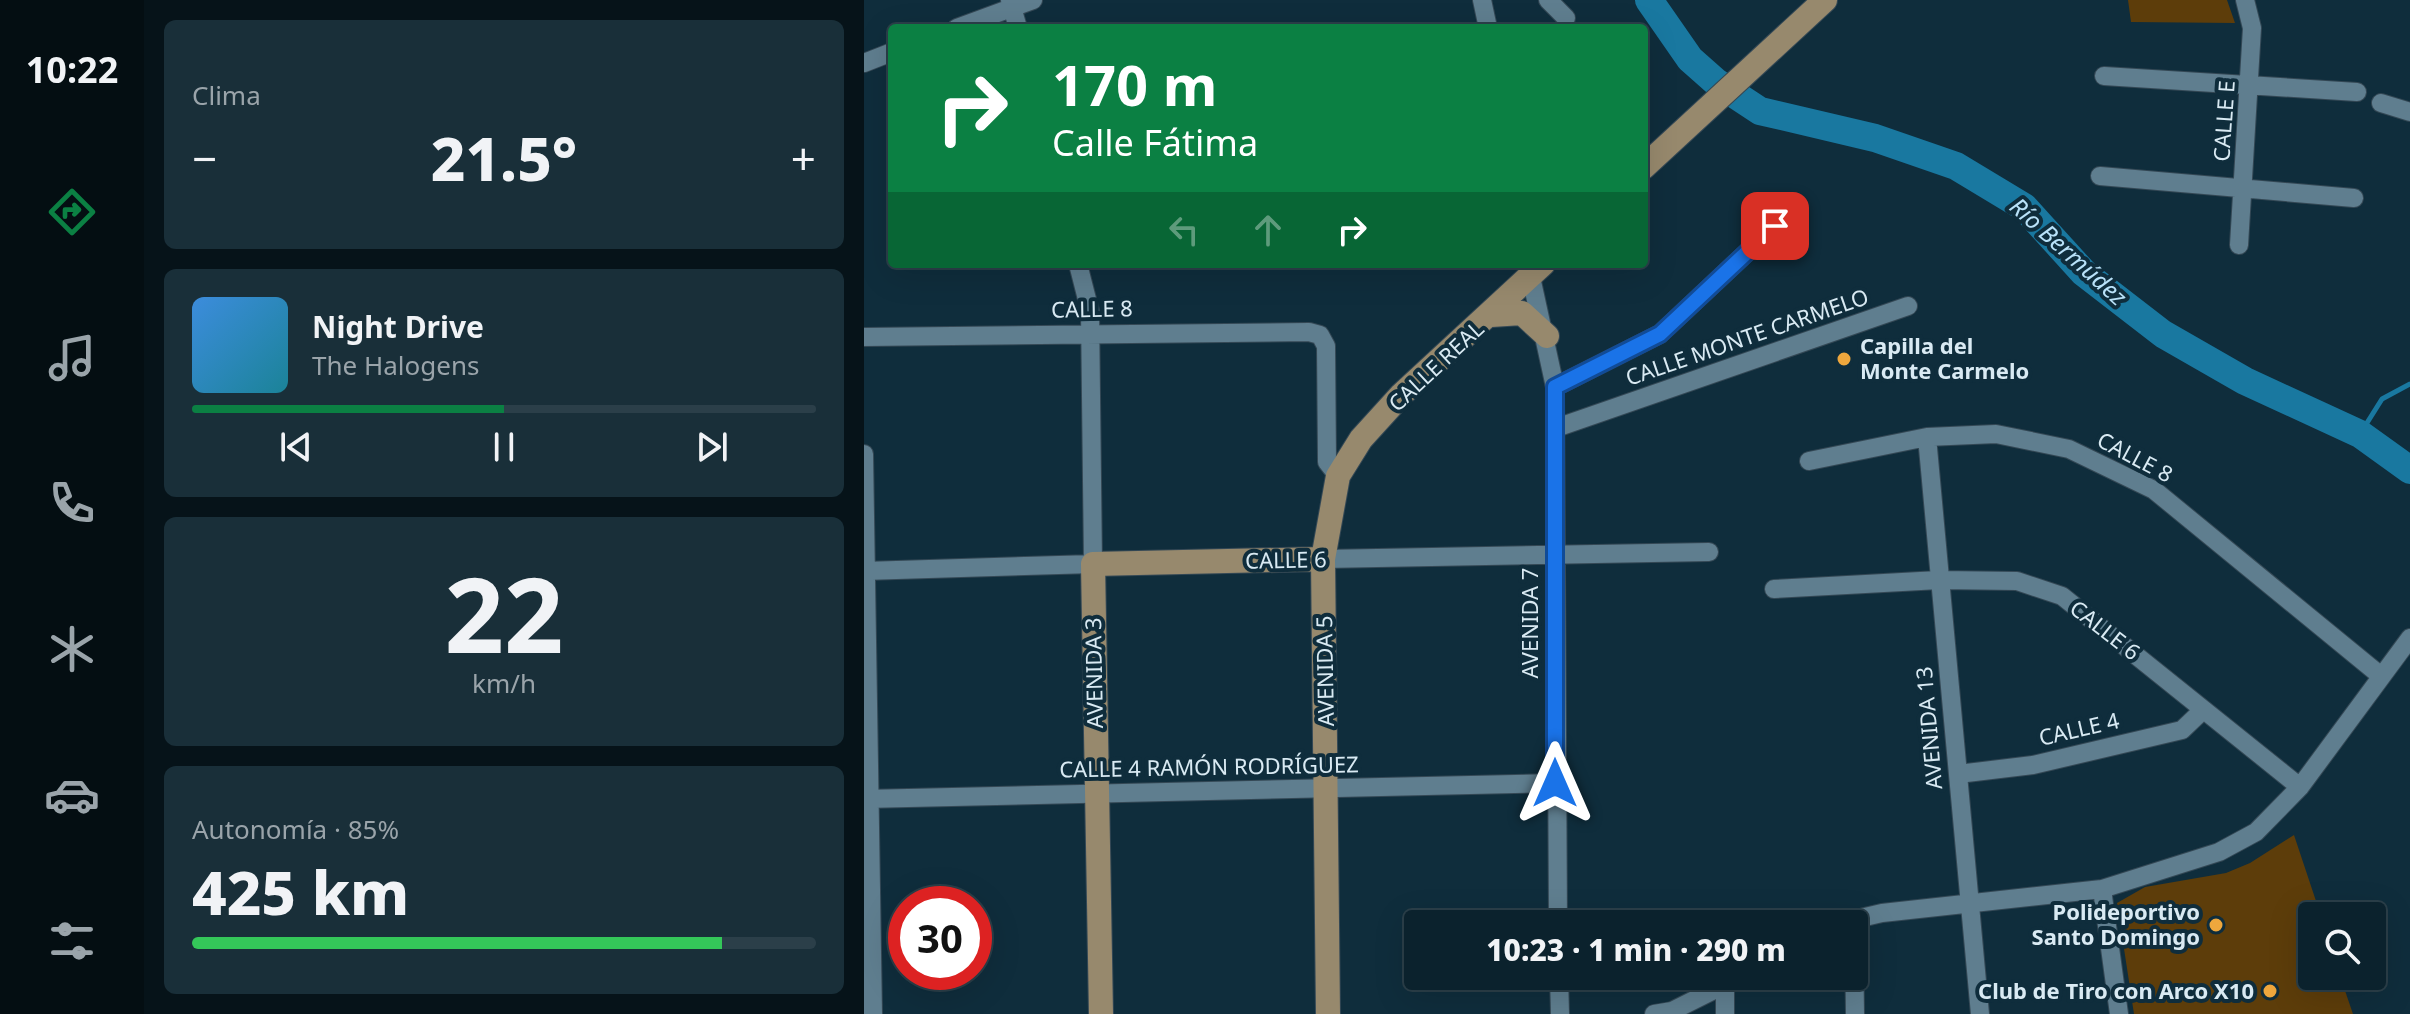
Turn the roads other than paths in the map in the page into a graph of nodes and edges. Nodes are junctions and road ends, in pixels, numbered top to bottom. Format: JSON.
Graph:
{"nodes":[{"id":1,"x":1033,"y":0,"type":"edge"},
{"id":2,"x":1482,"y":0,"type":"edge"},
{"id":3,"x":1548,"y":0,"type":"edge"},
{"id":4,"x":1825,"y":0,"type":"edge"},
{"id":5,"x":2245,"y":0,"type":"edge"},
{"id":6,"x":1011,"y":4,"type":"edge"},
{"id":7,"x":1566,"y":18,"type":"dead end"},
{"id":8,"x":966,"y":24,"type":"edge"},
{"id":9,"x":1017,"y":24,"type":"edge"},
{"id":10,"x":1487,"y":24,"type":"edge"},
{"id":11,"x":888,"y":54,"type":"edge"},
{"id":12,"x":864,"y":63,"type":"edge"},
{"id":13,"x":2104,"y":76,"type":"dead end"},
{"id":14,"x":2251,"y":85,"type":"junction"},
{"id":15,"x":2357,"y":92,"type":"dead end"},
{"id":16,"x":2381,"y":103,"type":"dead end"},
{"id":17,"x":2410,"y":112,"type":"edge"},
{"id":18,"x":1648,"y":163,"type":"edge"},
{"id":19,"x":2100,"y":176,"type":"dead end"},
{"id":20,"x":2243,"y":187,"type":"junction"},
{"id":21,"x":2354,"y":198,"type":"dead end"},
{"id":22,"x":1775,"y":226,"type":"dead end"},
{"id":23,"x":2239,"y":245,"type":"dead end"},
{"id":24,"x":1079,"y":268,"type":"edge"},
{"id":25,"x":1537,"y":270,"type":"edge"},
{"id":26,"x":1908,"y":306,"type":"dead end"},
{"id":27,"x":1491,"y":315,"type":"junction"},
{"id":28,"x":1091,"y":332,"type":"junction"},
{"id":29,"x":1320,"y":335,"type":"joint"},
{"id":30,"x":1547,"y":336,"type":"junction"},
{"id":31,"x":864,"y":337,"type":"edge"},
{"id":32,"x":1555,"y":387,"type":"junction"},
{"id":33,"x":1556,"y":428,"type":"junction"},
{"id":34,"x":1927,"y":437,"type":"junction"},
{"id":35,"x":864,"y":454,"type":"edge"},
{"id":36,"x":1809,"y":461,"type":"dead end"},
{"id":37,"x":1338,"y":476,"type":"junction"},
{"id":38,"x":1709,"y":552,"type":"dead end"},
{"id":39,"x":1554,"y":557,"type":"junction"},
{"id":40,"x":1323,"y":559,"type":"junction"},
{"id":41,"x":1093,"y":564,"type":"junction"},
{"id":42,"x":866,"y":571,"type":"edge"},
{"id":43,"x":1939,"y":580,"type":"junction"},
{"id":44,"x":1774,"y":589,"type":"dead end"},
{"id":45,"x":2410,"y":638,"type":"edge"},
{"id":46,"x":2381,"y":676,"type":"junction"},
{"id":47,"x":2203,"y":710,"type":"junction"},
{"id":48,"x":1958,"y":774,"type":"junction"},
{"id":49,"x":1555,"y":783,"type":"junction"},
{"id":50,"x":2300,"y":787,"type":"junction"},
{"id":51,"x":1327,"y":789,"type":"junction"},
{"id":52,"x":1095,"y":792,"type":"junction"},
{"id":53,"x":866,"y":799,"type":"edge"},
{"id":54,"x":2102,"y":889,"type":"junction"},
{"id":55,"x":1971,"y":906,"type":"junction"},
{"id":56,"x":1558,"y":910,"type":"edge"},
{"id":57,"x":1868,"y":919,"type":"edge"},
{"id":58,"x":1559,"y":990,"type":"edge"},
{"id":59,"x":1718,"y":990,"type":"edge"},
{"id":60,"x":1725,"y":990,"type":"edge"},
{"id":61,"x":1855,"y":990,"type":"edge"},
{"id":62,"x":873,"y":1014,"type":"edge"},
{"id":63,"x":1101,"y":1014,"type":"edge"},
{"id":64,"x":1328,"y":1014,"type":"edge"},
{"id":65,"x":1560,"y":1014,"type":"edge"},
{"id":66,"x":1654,"y":1014,"type":"edge"},
{"id":67,"x":1725,"y":1014,"type":"edge"},
{"id":68,"x":1855,"y":1014,"type":"edge"},
{"id":69,"x":1980,"y":1014,"type":"edge"},
{"id":70,"x":2119,"y":1014,"type":"edge"}],
"edges":[{"from":1,"to":6,"type":"street"},
{"from":2,"to":10,"type":"street"},
{"from":3,"to":7,"type":"street"},
{"from":4,"to":18,"type":"main road"},
{"from":5,"to":14,"type":"street","name":"CALLE E"},
{"from":6,"to":8,"type":"street"},
{"from":6,"to":9,"type":"street"},
{"from":11,"to":12,"type":"street"},
{"from":13,"to":14,"type":"street"},
{"from":14,"to":15,"type":"street"},
{"from":14,"to":20,"type":"street","name":"CALLE E"},
{"from":16,"to":17,"type":"street"},
{"from":19,"to":20,"type":"street"},
{"from":20,"to":21,"type":"street"},
{"from":20,"to":23,"type":"street","name":"CALLE E"},
{"from":22,"to":32,"type":"street"},
{"from":24,"to":28,"type":"street","name":"AVENIDA 3"},
{"from":25,"to":27,"type":"main road","name":"CALLE REAL"},
{"from":25,"to":30,"type":"street","name":"AVENIDA 7"},
{"from":26,"to":33,"type":"street","name":"CALLE MONTE CARMELO"},
{"from":27,"to":30,"type":"main road"},
{"from":27,"to":37,"type":"main road","name":"CALLE REAL"},
{"from":28,"to":29,"type":"street","name":"CALLE 8"},
{"from":28,"to":31,"type":"street","name":"CALLE 8"},
{"from":28,"to":41,"type":"street","name":"AVENIDA 3"},
{"from":29,"to":37,"type":"street","name":"AVENIDA 5"},
{"from":30,"to":32,"type":"street","name":"AVENIDA 7"},
{"from":32,"to":33,"type":"street","name":"AVENIDA 7"},
{"from":33,"to":39,"type":"street","name":"AVENIDA 7"},
{"from":34,"to":36,"type":"street","name":"CALLE 8"},
{"from":34,"to":43,"type":"street","name":"AVENIDA 13"},
{"from":34,"to":46,"type":"street","name":"CALLE 8"},
{"from":35,"to":42,"type":"street"},
{"from":37,"to":40,"type":"main road","name":"AVENIDA 5"},
{"from":38,"to":39,"type":"street","name":"CALLE 6"},
{"from":39,"to":40,"type":"street","name":"CALLE 6"},
{"from":39,"to":49,"type":"street","name":"AVENIDA 7"},
{"from":40,"to":41,"type":"main road","name":"CALLE 6"},
{"from":40,"to":51,"type":"main road","name":"AVENIDA 5"},
{"from":41,"to":42,"type":"street","name":"CALLE 6"},
{"from":41,"to":52,"type":"main road","name":"AVENIDA 3"},
{"from":42,"to":53,"type":"street"},
{"from":43,"to":44,"type":"street","name":"CALLE 6"},
{"from":43,"to":47,"type":"street","name":"CALLE 6"},
{"from":43,"to":48,"type":"street","name":"AVENIDA 13"},
{"from":45,"to":46,"type":"street"},
{"from":46,"to":50,"type":"street"},
{"from":47,"to":48,"type":"street","name":"CALLE 4"},
{"from":47,"to":50,"type":"street","name":"CALLE 6"},
{"from":48,"to":55,"type":"street","name":"AVENIDA 13"},
{"from":49,"to":51,"type":"street","name":"CALLE 4 RAMÓN RODRÍGUEZ"},
{"from":49,"to":56,"type":"street","name":"AVENIDA 7"},
{"from":50,"to":54,"type":"street"},
{"from":51,"to":52,"type":"street","name":"CALLE 4 RAMÓN RODRÍGUEZ"},
{"from":51,"to":64,"type":"main road","name":"AVENIDA 5"},
{"from":52,"to":53,"type":"street","name":"CALLE 4 RAMÓN RODRÍGUEZ"},
{"from":52,"to":63,"type":"main road","name":"AVENIDA 3"},
{"from":53,"to":62,"type":"street"},
{"from":54,"to":55,"type":"street"},
{"from":54,"to":70,"type":"street"},
{"from":55,"to":57,"type":"street"},
{"from":55,"to":69,"type":"street","name":"AVENIDA 13"},
{"from":58,"to":65,"type":"street"},
{"from":59,"to":66,"type":"street"},
{"from":60,"to":67,"type":"street"},
{"from":61,"to":68,"type":"street"}]}
